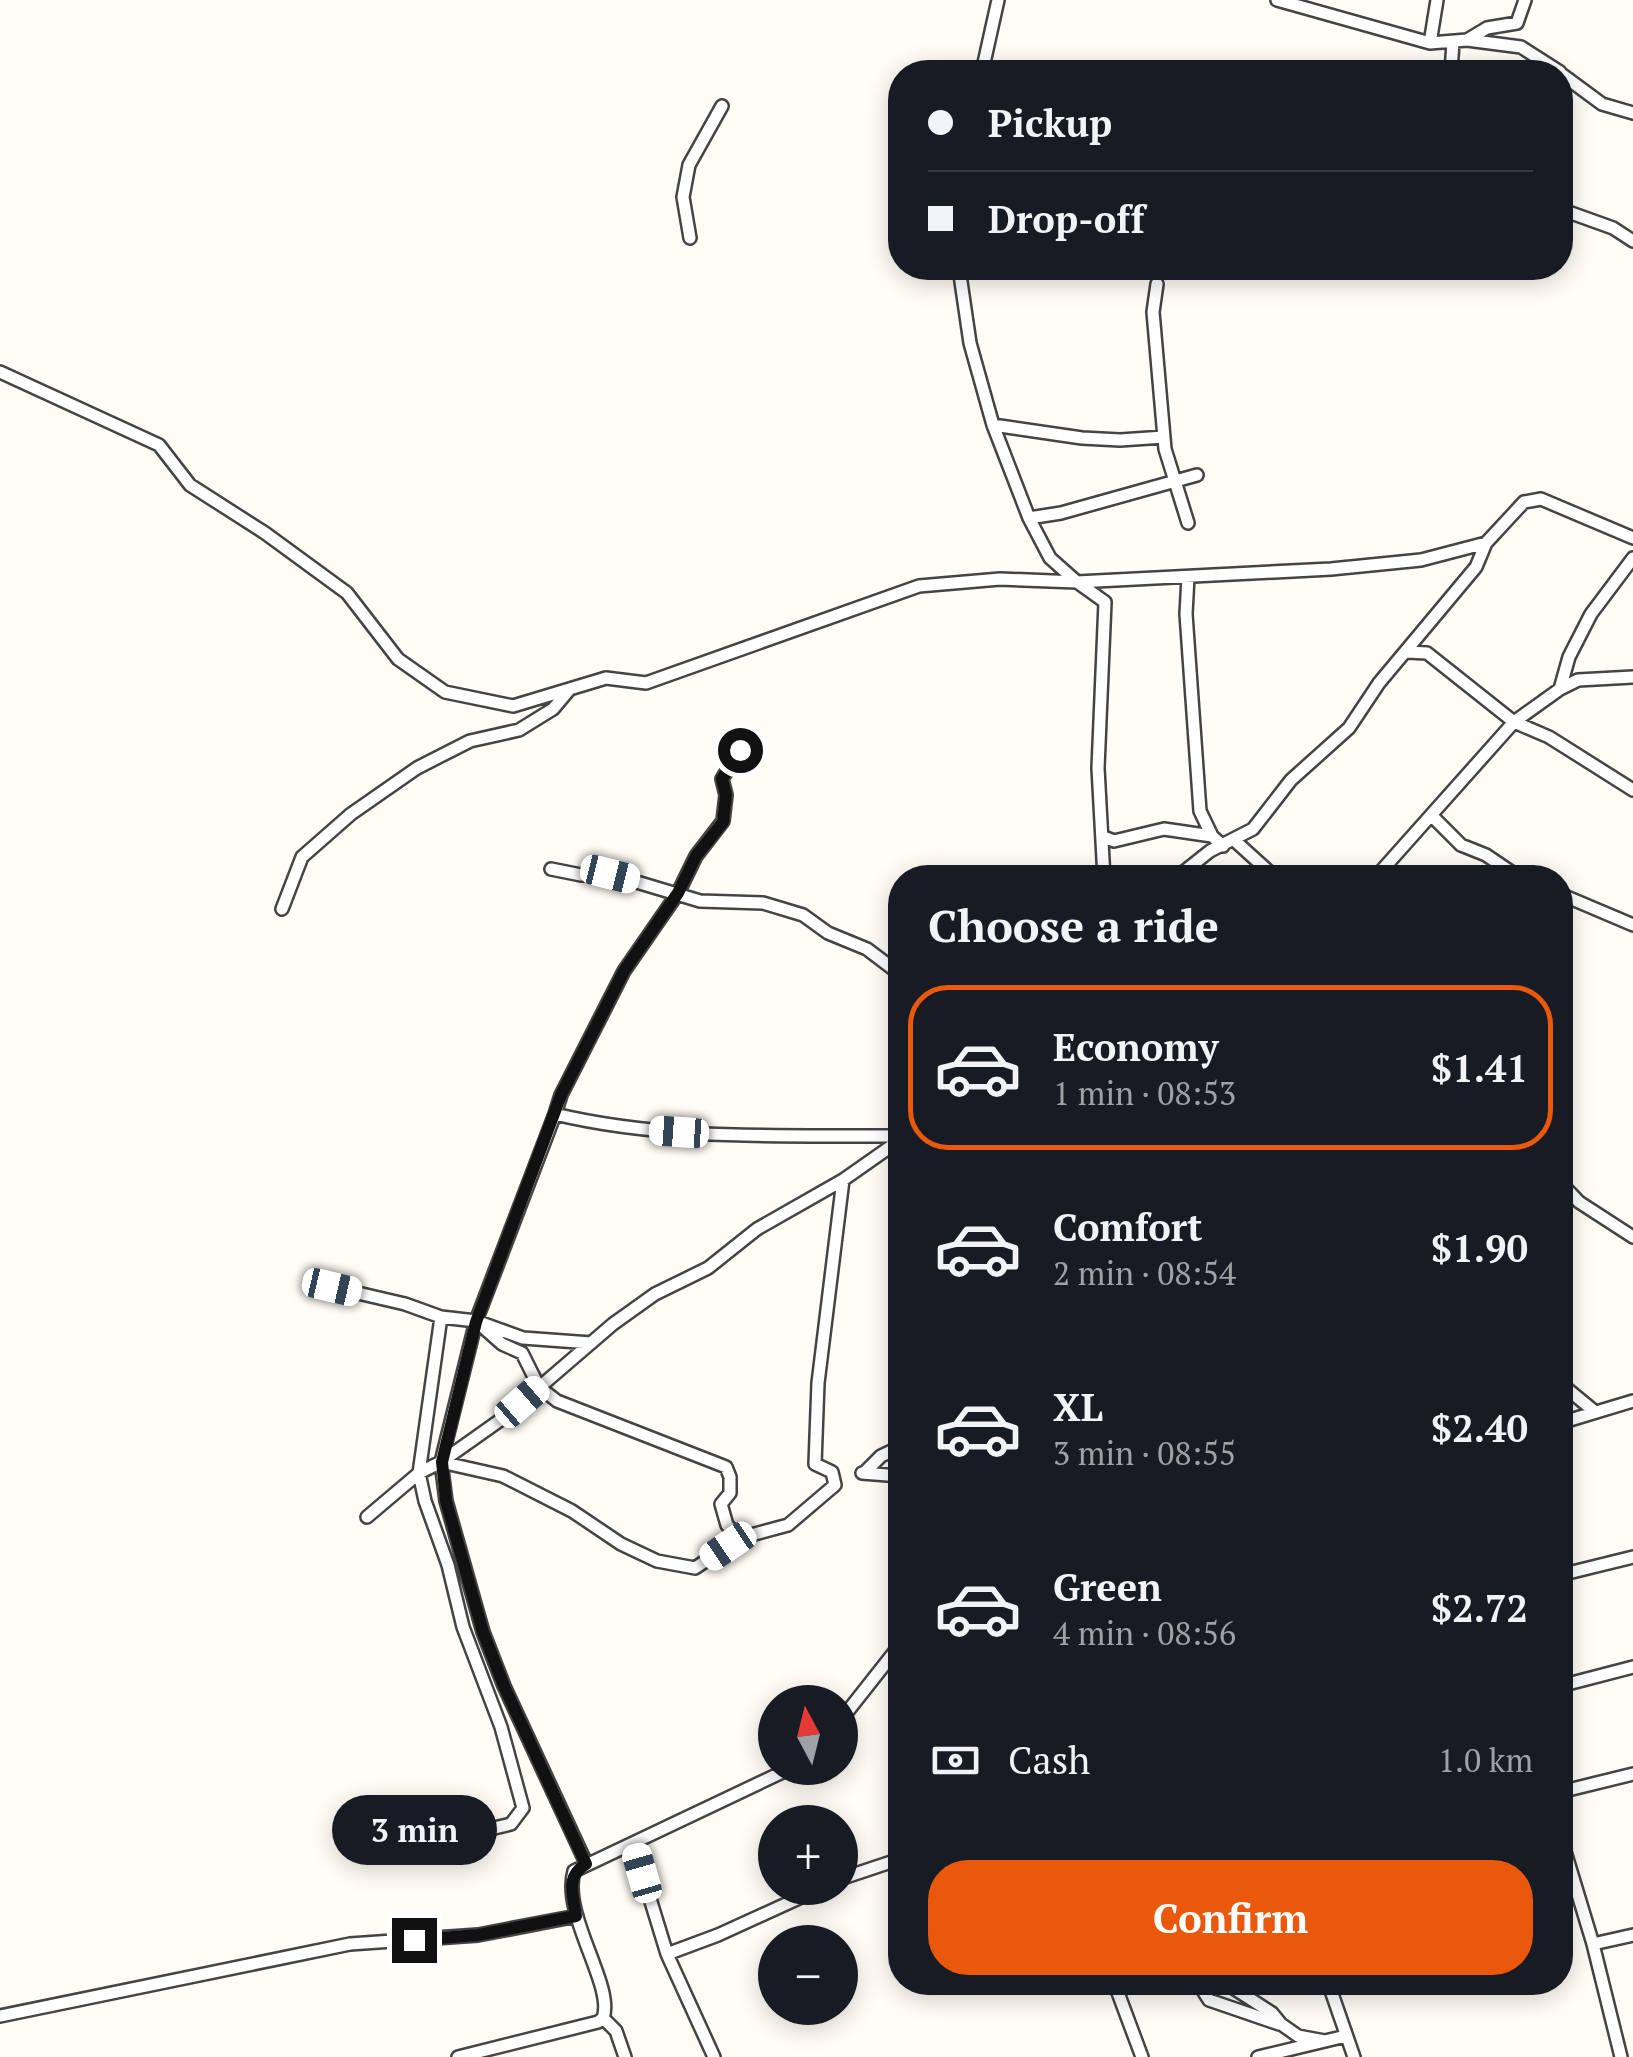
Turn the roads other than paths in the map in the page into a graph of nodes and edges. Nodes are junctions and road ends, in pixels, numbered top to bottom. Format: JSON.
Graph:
{"nodes":[{"id":1,"x":998,"y":0,"type":"edge"},
{"id":2,"x":1277,"y":0,"type":"edge"},
{"id":3,"x":1437,"y":0,"type":"edge"},
{"id":4,"x":1525,"y":0,"type":"edge"},
{"id":5,"x":1467,"y":40,"type":"junction"},
{"id":6,"x":1452,"y":42,"type":"junction"},
{"id":7,"x":1430,"y":44,"type":"junction"},
{"id":8,"x":985,"y":60,"type":"edge"},
{"id":9,"x":1451,"y":60,"type":"edge"},
{"id":10,"x":1540,"y":60,"type":"edge"},
{"id":11,"x":1573,"y":83,"type":"edge"},
{"id":12,"x":722,"y":106,"type":"dead end"},
{"id":13,"x":1633,"y":113,"type":"edge"},
{"id":14,"x":1573,"y":214,"type":"edge"},
{"id":15,"x":690,"y":238,"type":"dead end"},
{"id":16,"x":1633,"y":241,"type":"edge"},
{"id":17,"x":961,"y":280,"type":"edge"},
{"id":18,"x":1157,"y":284,"type":"dead end"},
{"id":19,"x":0,"y":372,"type":"edge"},
{"id":20,"x":993,"y":425,"type":"junction"},
{"id":21,"x":1164,"y":437,"type":"junction"},
{"id":22,"x":1197,"y":475,"type":"dead end"},
{"id":23,"x":1173,"y":482,"type":"junction"},
{"id":24,"x":1029,"y":518,"type":"junction"},
{"id":25,"x":1188,"y":523,"type":"dead end"},
{"id":26,"x":1633,"y":538,"type":"edge"},
{"id":27,"x":1486,"y":544,"type":"junction"},
{"id":28,"x":1633,"y":558,"type":"edge"},
{"id":29,"x":1188,"y":577,"type":"junction"},
{"id":30,"x":1078,"y":582,"type":"junction"},
{"id":31,"x":1407,"y":652,"type":"junction"},
{"id":32,"x":1633,"y":676,"type":"edge"},
{"id":33,"x":570,"y":688,"type":"junction"},
{"id":34,"x":1560,"y":688,"type":"junction"},
{"id":35,"x":1514,"y":722,"type":"junction"},
{"id":36,"x":740,"y":750,"type":"dead end"},
{"id":37,"x":1633,"y":790,"type":"edge"},
{"id":38,"x":1432,"y":816,"type":"junction"},
{"id":39,"x":1212,"y":836,"type":"junction"},
{"id":40,"x":1104,"y":837,"type":"junction"},
{"id":41,"x":1228,"y":843,"type":"junction"},
{"id":42,"x":1104,"y":865,"type":"edge"},
{"id":43,"x":1195,"y":865,"type":"edge"},
{"id":44,"x":1258,"y":865,"type":"edge"},
{"id":45,"x":1387,"y":865,"type":"edge"},
{"id":46,"x":1501,"y":865,"type":"edge"},
{"id":47,"x":552,"y":869,"type":"dead end"},
{"id":48,"x":678,"y":893,"type":"junction"},
{"id":49,"x":1573,"y":900,"type":"edge"},
{"id":50,"x":282,"y":909,"type":"dead end"},
{"id":51,"x":1633,"y":925,"type":"edge"},
{"id":52,"x":888,"y":965,"type":"edge"},
{"id":53,"x":555,"y":1114,"type":"junction"},
{"id":54,"x":888,"y":1138,"type":"edge"},
{"id":55,"x":888,"y":1147,"type":"edge"},
{"id":56,"x":843,"y":1180,"type":"junction"},
{"id":57,"x":1573,"y":1196,"type":"edge"},
{"id":58,"x":1633,"y":1238,"type":"edge"},
{"id":59,"x":332,"y":1287,"type":"dead end"},
{"id":60,"x":441,"y":1318,"type":"junction"},
{"id":61,"x":476,"y":1322,"type":"junction"},
{"id":62,"x":591,"y":1343,"type":"junction"},
{"id":63,"x":539,"y":1388,"type":"junction"},
{"id":64,"x":1573,"y":1394,"type":"edge"},
{"id":65,"x":1633,"y":1401,"type":"edge"},
{"id":66,"x":1594,"y":1412,"type":"junction"},
{"id":67,"x":1573,"y":1419,"type":"edge"},
{"id":68,"x":888,"y":1453,"type":"edge"},
{"id":69,"x":442,"y":1462,"type":"junction"},
{"id":70,"x":419,"y":1473,"type":"junction"},
{"id":71,"x":888,"y":1475,"type":"edge"},
{"id":72,"x":367,"y":1517,"type":"dead end"},
{"id":73,"x":740,"y":1538,"type":"junction"},
{"id":74,"x":1633,"y":1557,"type":"edge"},
{"id":75,"x":1573,"y":1573,"type":"edge"},
{"id":76,"x":888,"y":1660,"type":"edge"},
{"id":77,"x":1633,"y":1667,"type":"edge"},
{"id":78,"x":1573,"y":1683,"type":"edge"},
{"id":79,"x":858,"y":1698,"type":"edge"},
{"id":80,"x":1633,"y":1774,"type":"edge"},
{"id":81,"x":758,"y":1784,"type":"edge"},
{"id":82,"x":1573,"y":1789,"type":"edge"},
{"id":83,"x":439,"y":1842,"type":"dead end"},
{"id":84,"x":633,"y":1843,"type":"junction"},
{"id":85,"x":888,"y":1863,"type":"edge"},
{"id":86,"x":586,"y":1864,"type":"junction"},
{"id":87,"x":858,"y":1873,"type":"edge"},
{"id":88,"x":1573,"y":1878,"type":"edge"},
{"id":89,"x":783,"y":1905,"type":"edge"},
{"id":90,"x":576,"y":1916,"type":"junction"},
{"id":91,"x":1633,"y":1935,"type":"edge"},
{"id":92,"x":1593,"y":1944,"type":"junction"},
{"id":93,"x":667,"y":1954,"type":"junction"},
{"id":94,"x":1119,"y":1995,"type":"edge"},
{"id":95,"x":1206,"y":1995,"type":"edge"},
{"id":96,"x":1244,"y":1995,"type":"edge"},
{"id":97,"x":1332,"y":1995,"type":"edge"},
{"id":98,"x":0,"y":2016,"type":"edge"},
{"id":99,"x":604,"y":2018,"type":"junction"},
{"id":100,"x":1281,"y":2024,"type":"junction"},
{"id":101,"x":1346,"y":2036,"type":"junction"},
{"id":102,"x":1325,"y":2041,"type":"junction"},
{"id":103,"x":520,"y":2042,"type":"junction"},
{"id":104,"x":458,"y":2057,"type":"edge"},
{"id":105,"x":522,"y":2057,"type":"edge"},
{"id":106,"x":624,"y":2057,"type":"edge"},
{"id":107,"x":714,"y":2057,"type":"edge"},
{"id":108,"x":1142,"y":2057,"type":"edge"},
{"id":109,"x":1258,"y":2057,"type":"edge"},
{"id":110,"x":1354,"y":2057,"type":"edge"},
{"id":111,"x":1622,"y":2057,"type":"edge"}],
"edges":[{"from":1,"to":8,"type":"street"},
{"from":2,"to":7,"type":"street"},
{"from":3,"to":7,"type":"street"},
{"from":4,"to":5,"type":"street"},
{"from":5,"to":6,"type":"street"},
{"from":5,"to":10,"type":"street"},
{"from":6,"to":7,"type":"street"},
{"from":6,"to":9,"type":"street"},
{"from":11,"to":13,"type":"street"},
{"from":12,"to":15,"type":"street"},
{"from":14,"to":16,"type":"street"},
{"from":17,"to":20,"type":"street"},
{"from":18,"to":21,"type":"street"},
{"from":19,"to":33,"type":"street"},
{"from":20,"to":21,"type":"street"},
{"from":20,"to":24,"type":"street"},
{"from":21,"to":23,"type":"street"},
{"from":22,"to":23,"type":"street"},
{"from":23,"to":24,"type":"street"},
{"from":23,"to":25,"type":"street"},
{"from":24,"to":30,"type":"street"},
{"from":26,"to":27,"type":"street"},
{"from":27,"to":29,"type":"street"},
{"from":27,"to":31,"type":"street"},
{"from":28,"to":34,"type":"street"},
{"from":29,"to":30,"type":"street"},
{"from":29,"to":39,"type":"street"},
{"from":30,"to":33,"type":"street"},
{"from":30,"to":40,"type":"street"},
{"from":31,"to":35,"type":"street"},
{"from":31,"to":41,"type":"street"},
{"from":32,"to":34,"type":"street"},
{"from":33,"to":50,"type":"street"},
{"from":34,"to":35,"type":"street"},
{"from":35,"to":37,"type":"street"},
{"from":35,"to":38,"type":"street"},
{"from":36,"to":48,"type":"street"},
{"from":38,"to":45,"type":"street"},
{"from":38,"to":46,"type":"street"},
{"from":39,"to":40,"type":"street"},
{"from":39,"to":41,"type":"street"},
{"from":40,"to":42,"type":"street"},
{"from":41,"to":43,"type":"street"},
{"from":41,"to":44,"type":"street"},
{"from":47,"to":48,"type":"street"},
{"from":48,"to":52,"type":"street"},
{"from":48,"to":53,"type":"street"},
{"from":49,"to":51,"type":"street"},
{"from":53,"to":54,"type":"street"},
{"from":53,"to":61,"type":"street"},
{"from":55,"to":56,"type":"street"},
{"from":56,"to":62,"type":"street"},
{"from":56,"to":73,"type":"street"},
{"from":57,"to":58,"type":"street"},
{"from":59,"to":60,"type":"street"},
{"from":60,"to":61,"type":"street"},
{"from":60,"to":70,"type":"street"},
{"from":61,"to":62,"type":"street"},
{"from":61,"to":63,"type":"street"},
{"from":61,"to":69,"type":"street"},
{"from":62,"to":63,"type":"street"},
{"from":63,"to":69,"type":"street"},
{"from":63,"to":73,"type":"street"},
{"from":64,"to":66,"type":"street"},
{"from":65,"to":66,"type":"street"},
{"from":66,"to":67,"type":"street"},
{"from":68,"to":71,"type":"street"},
{"from":69,"to":70,"type":"street"},
{"from":69,"to":73,"type":"street"},
{"from":69,"to":86,"type":"street"},
{"from":70,"to":72,"type":"street"},
{"from":70,"to":83,"type":"street"},
{"from":74,"to":75,"type":"street"},
{"from":76,"to":79,"type":"street"},
{"from":77,"to":78,"type":"street"},
{"from":80,"to":82,"type":"street"},
{"from":81,"to":84,"type":"street"},
{"from":84,"to":86,"type":"street"},
{"from":84,"to":93,"type":"street"},
{"from":85,"to":87,"type":"street"},
{"from":86,"to":90,"type":"street"},
{"from":88,"to":92,"type":"street"},
{"from":89,"to":93,"type":"street"},
{"from":90,"to":98,"type":"street"},
{"from":90,"to":99,"type":"street"},
{"from":91,"to":92,"type":"street"},
{"from":92,"to":111,"type":"street"},
{"from":93,"to":107,"type":"street"},
{"from":94,"to":108,"type":"street"},
{"from":95,"to":100,"type":"street"},
{"from":96,"to":100,"type":"street"},
{"from":97,"to":101,"type":"street"},
{"from":99,"to":103,"type":"street"},
{"from":99,"to":106,"type":"street"},
{"from":100,"to":102,"type":"street"},
{"from":101,"to":102,"type":"street"},
{"from":101,"to":110,"type":"street"},
{"from":102,"to":109,"type":"street"},
{"from":103,"to":104,"type":"street"},
{"from":103,"to":105,"type":"street"}]}
